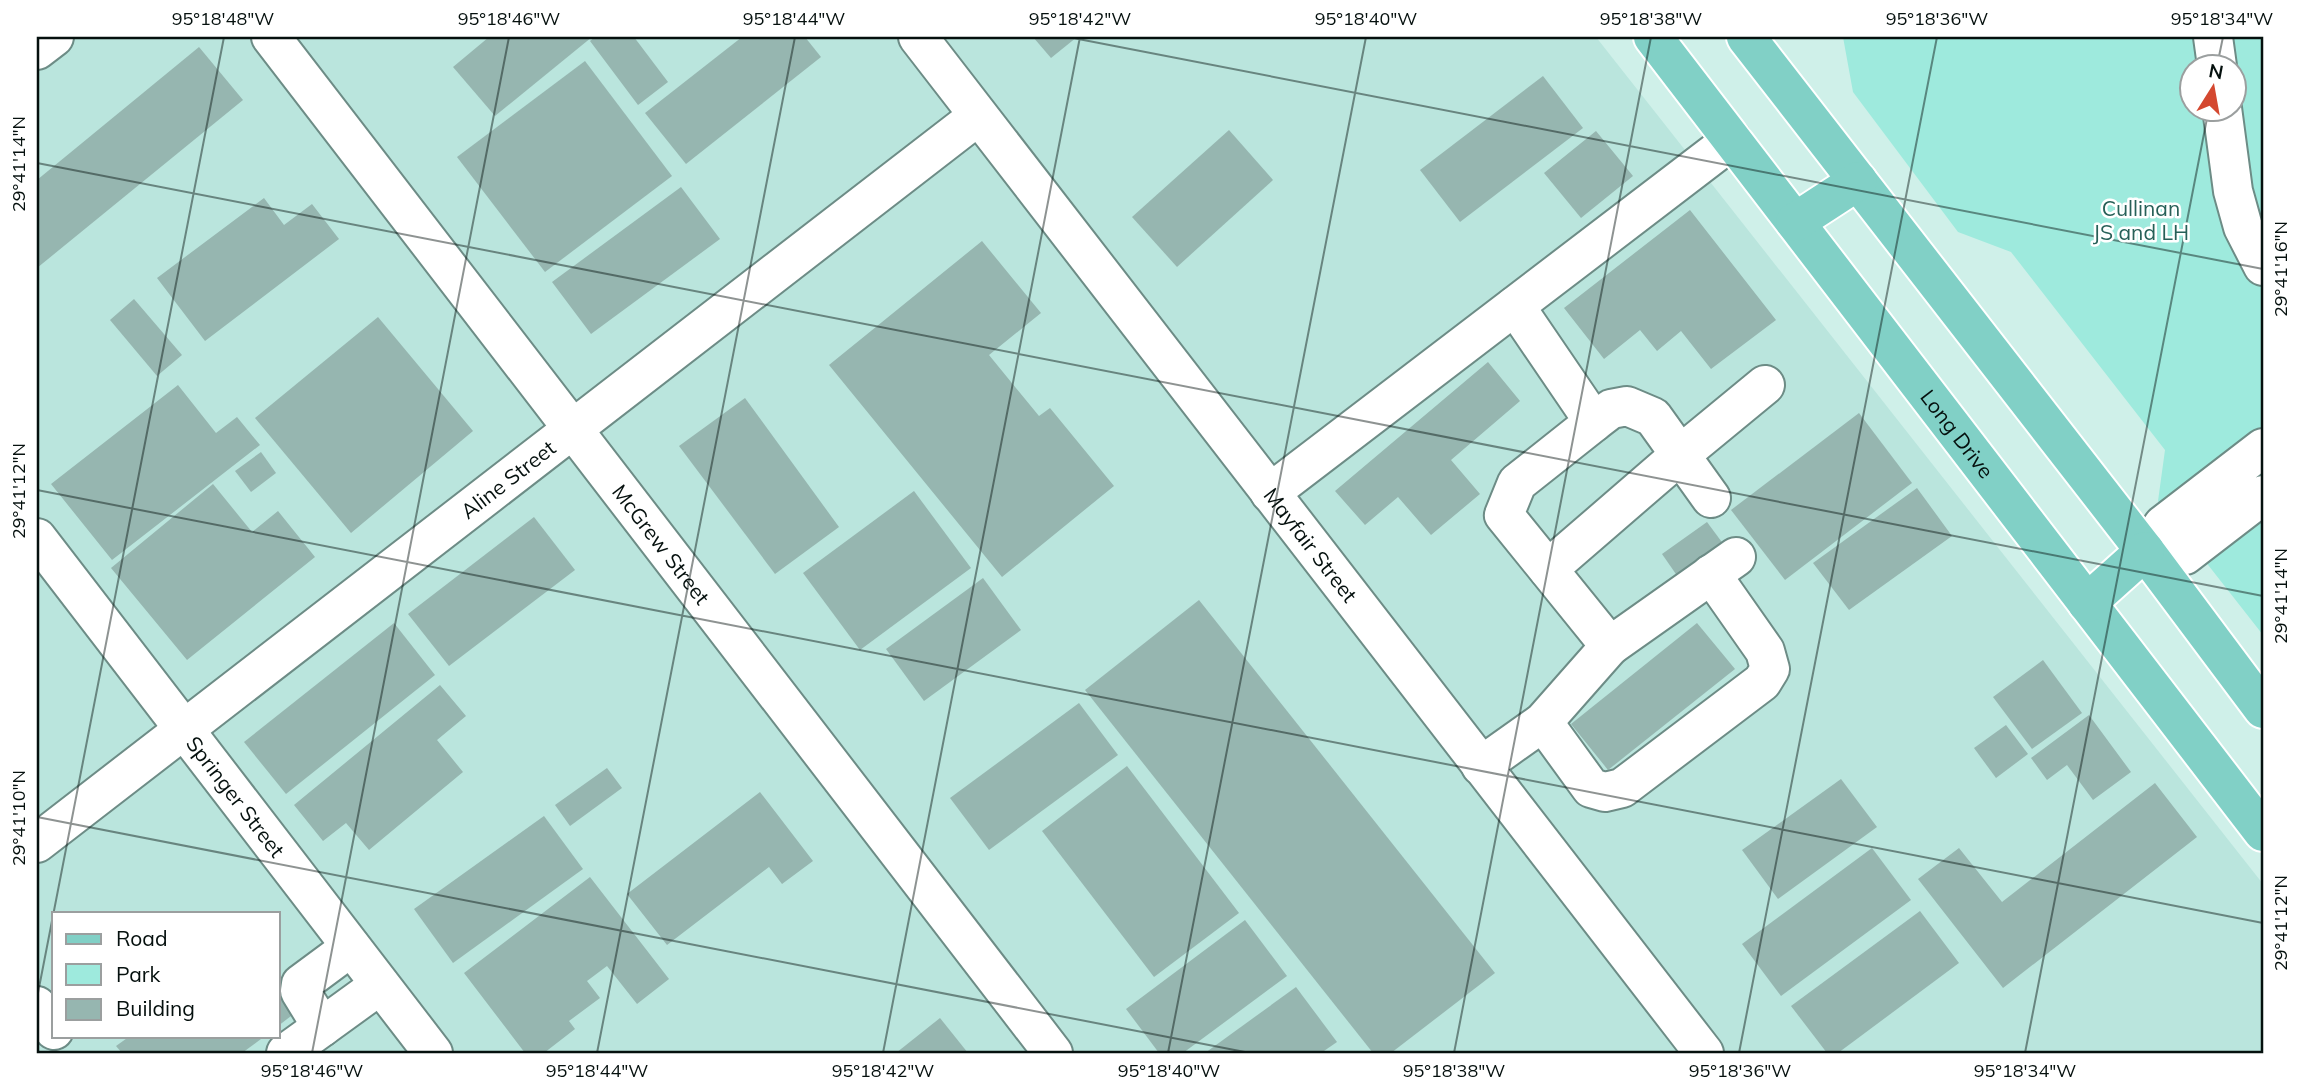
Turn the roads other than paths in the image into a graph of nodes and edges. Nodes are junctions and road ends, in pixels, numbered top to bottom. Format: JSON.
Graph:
{"nodes":[{"id":1,"x":54,"y":37,"type":"edge"},
{"id":2,"x":271,"y":37,"type":"edge"},
{"id":3,"x":918,"y":37,"type":"edge"},
{"id":4,"x":1653,"y":37,"type":"edge"},
{"id":5,"x":1746,"y":37,"type":"edge"},
{"id":6,"x":37,"y":50,"type":"edge"},
{"id":7,"x":978,"y":116,"type":"junction"},
{"id":8,"x":2224,"y":122,"type":"edge"},
{"id":9,"x":1732,"y":140,"type":"junction"},
{"id":10,"x":1858,"y":181,"type":"junction"},
{"id":11,"x":1795,"y":222,"type":"junction"},
{"id":12,"x":2263,"y":266,"type":"edge"},
{"id":13,"x":1515,"y":306,"type":"junction"},
{"id":14,"x":1765,"y":385,"type":"dead end"},
{"id":15,"x":1594,"y":422,"type":"junction"},
{"id":16,"x":573,"y":428,"type":"junction"},
{"id":17,"x":2263,"y":448,"type":"edge"},
{"id":18,"x":1680,"y":455,"type":"junction"},
{"id":19,"x":1270,"y":493,"type":"junction"},
{"id":20,"x":2263,"y":495,"type":"edge"},
{"id":21,"x":1711,"y":498,"type":"dead end"},
{"id":22,"x":37,"y":538,"type":"edge"},
{"id":23,"x":2145,"y":551,"type":"junction"},
{"id":24,"x":1548,"y":569,"type":"junction"},
{"id":25,"x":2087,"y":603,"type":"junction"},
{"id":26,"x":1610,"y":646,"type":"junction"},
{"id":27,"x":2263,"y":709,"type":"edge"},
{"id":28,"x":1543,"y":722,"type":"junction"},
{"id":29,"x":184,"y":730,"type":"junction"},
{"id":30,"x":1481,"y":766,"type":"junction"},
{"id":31,"x":2263,"y":832,"type":"edge"},
{"id":32,"x":37,"y":843,"type":"edge"},
{"id":33,"x":351,"y":947,"type":"junction"},
{"id":34,"x":380,"y":985,"type":"junction"},
{"id":35,"x":37,"y":1006,"type":"edge"},
{"id":36,"x":52,"y":1027,"type":"edge"},
{"id":37,"x":322,"y":1027,"type":"junction"},
{"id":38,"x":61,"y":1038,"type":"edge"},
{"id":39,"x":72,"y":1053,"type":"edge"},
{"id":40,"x":286,"y":1053,"type":"edge"},
{"id":41,"x":433,"y":1053,"type":"edge"},
{"id":42,"x":1053,"y":1053,"type":"edge"},
{"id":43,"x":1703,"y":1053,"type":"edge"}],
"edges":[{"from":1,"to":6,"type":"street"},
{"from":2,"to":16,"type":"street","name":"McGrew Street"},
{"from":3,"to":7,"type":"street","name":"Mayfair Street"},
{"from":4,"to":9,"type":"main road","name":"Long Drive"},
{"from":5,"to":10,"type":"main road"},
{"from":7,"to":16,"type":"street","name":"Aline Street"},
{"from":7,"to":19,"type":"street","name":"Mayfair Street"},
{"from":8,"to":12,"type":"street"},
{"from":9,"to":11,"type":"main road","name":"Long Drive"},
{"from":9,"to":13,"type":"street"},
{"from":10,"to":11,"type":"main road"},
{"from":10,"to":23,"type":"main road"},
{"from":11,"to":25,"type":"main road","name":"Long Drive"},
{"from":13,"to":15,"type":"street"},
{"from":13,"to":19,"type":"street"},
{"from":14,"to":18,"type":"street"},
{"from":15,"to":18,"type":"street"},
{"from":15,"to":24,"type":"street"},
{"from":16,"to":29,"type":"street","name":"Aline Street"},
{"from":16,"to":42,"type":"street","name":"McGrew Street"},
{"from":17,"to":23,"type":"street"},
{"from":18,"to":21,"type":"street"},
{"from":18,"to":24,"type":"street"},
{"from":19,"to":30,"type":"street","name":"Mayfair Street"},
{"from":20,"to":23,"type":"street"},
{"from":22,"to":29,"type":"street","name":"Springer Street"},
{"from":23,"to":25,"type":"main road"},
{"from":23,"to":27,"type":"main road"},
{"from":24,"to":26,"type":"street"},
{"from":25,"to":31,"type":"main road","name":"Long Drive"},
{"from":26,"to":28,"type":"street"},
{"from":26,"to":28,"type":"street"},
{"from":28,"to":30,"type":"street"},
{"from":29,"to":32,"type":"street","name":"Aline Street"},
{"from":29,"to":33,"type":"street","name":"Springer Street"},
{"from":30,"to":43,"type":"street","name":"Mayfair Street"},
{"from":33,"to":34,"type":"street","name":"Springer Street"},
{"from":33,"to":37,"type":"street"},
{"from":34,"to":37,"type":"street"},
{"from":34,"to":41,"type":"street","name":"Springer Street"},
{"from":35,"to":36,"type":"street"},
{"from":37,"to":40,"type":"street"},
{"from":38,"to":39,"type":"street"}]}
